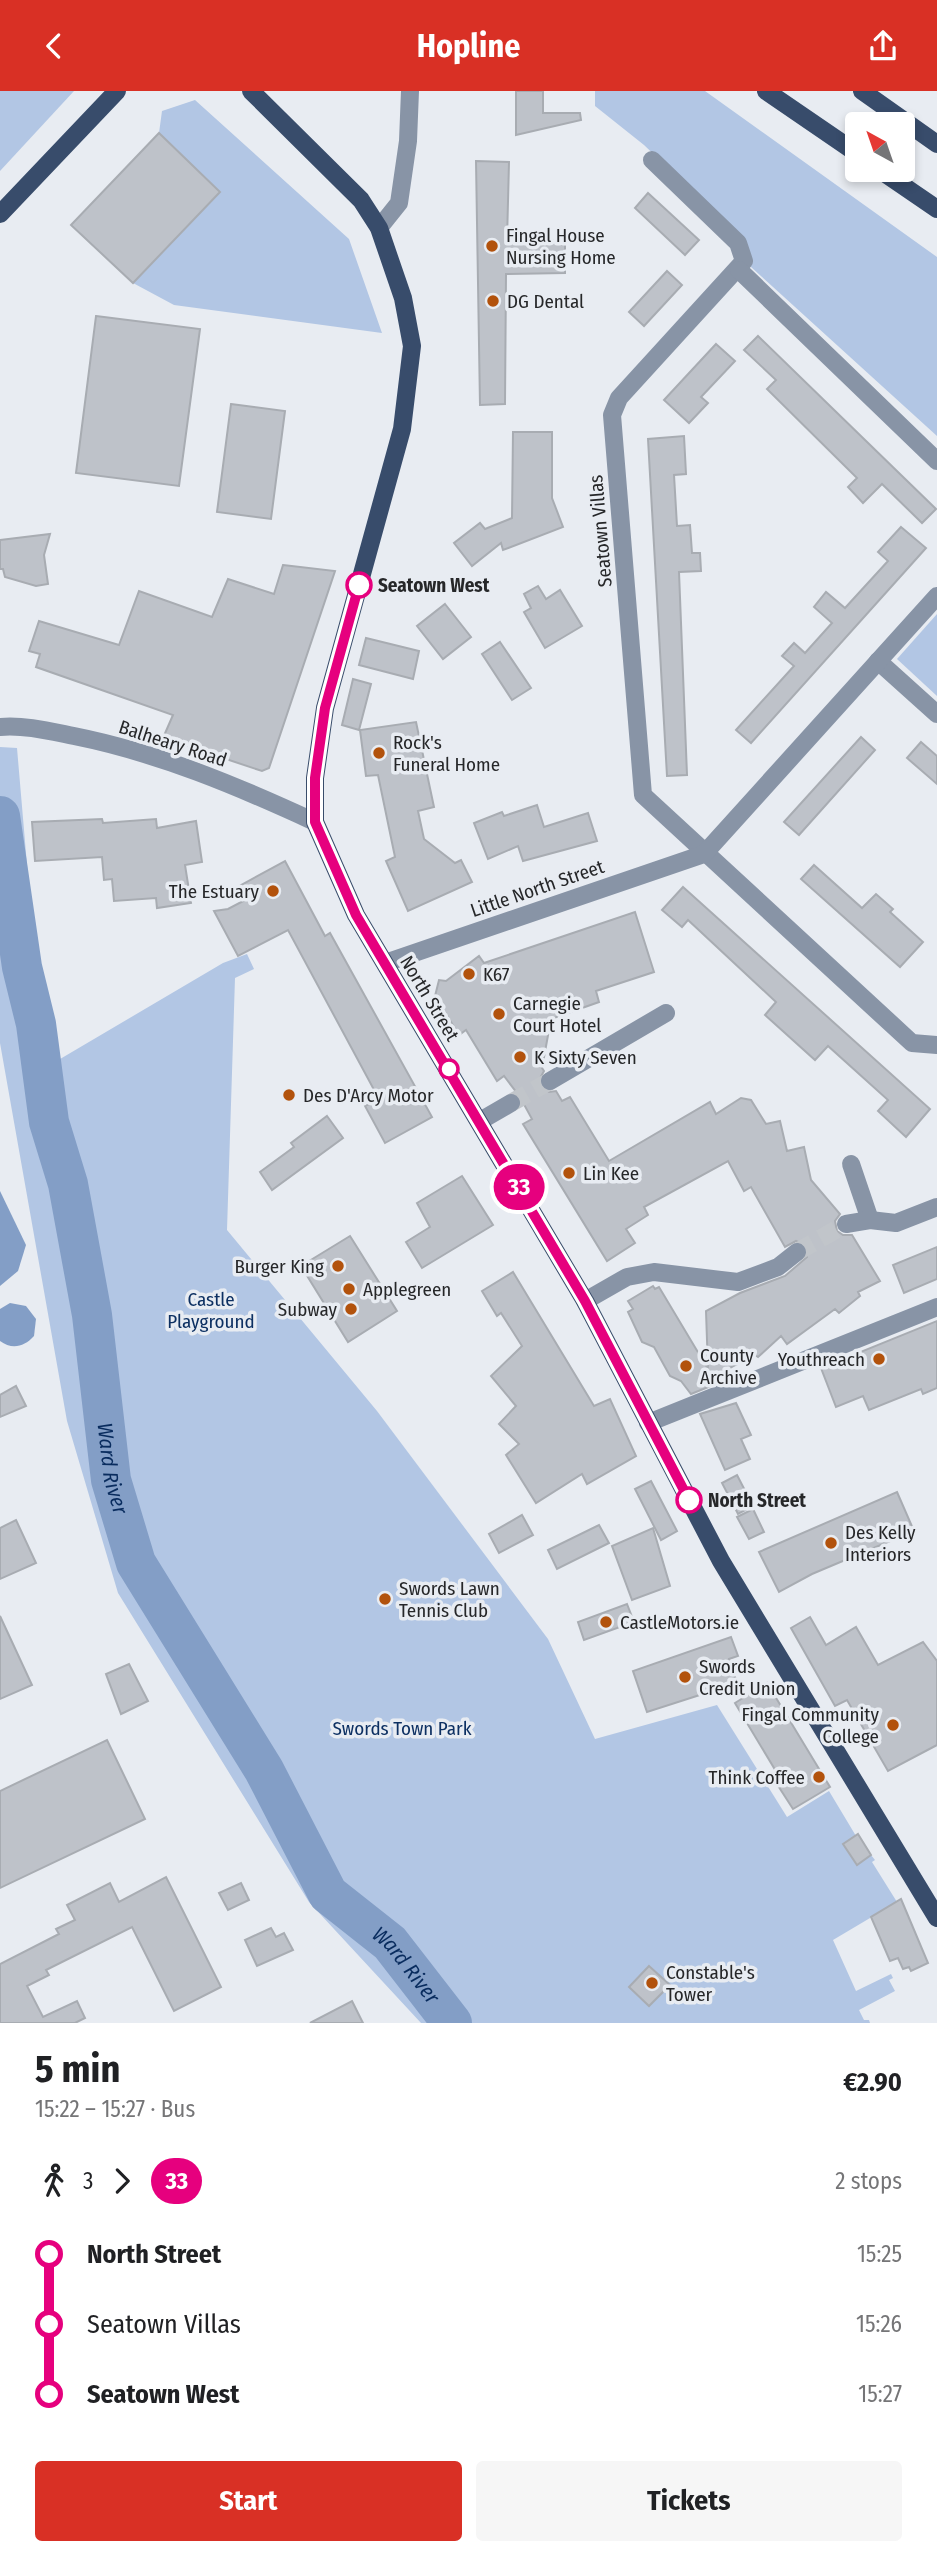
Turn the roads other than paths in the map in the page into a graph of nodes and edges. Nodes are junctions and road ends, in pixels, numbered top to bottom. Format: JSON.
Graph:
{"nodes":[{"id":1,"x":117,"y":91,"type":"edge"},
{"id":2,"x":251,"y":91,"type":"edge"},
{"id":3,"x":410,"y":91,"type":"edge"},
{"id":4,"x":766,"y":91,"type":"edge"},
{"id":5,"x":862,"y":91,"type":"edge"},
{"id":6,"x":937,"y":144,"type":"edge"},
{"id":7,"x":845,"y":145,"type":"edge"},
{"id":8,"x":652,"y":160,"type":"dead end"},
{"id":9,"x":898,"y":182,"type":"edge"},
{"id":10,"x":937,"y":209,"type":"edge"},
{"id":11,"x":0,"y":213,"type":"edge"},
{"id":12,"x":379,"y":229,"type":"junction"},
{"id":13,"x":739,"y":270,"type":"junction"},
{"id":14,"x":937,"y":461,"type":"edge"},
{"id":15,"x":937,"y":596,"type":"edge"},
{"id":16,"x":878,"y":661,"type":"junction"},
{"id":17,"x":937,"y":714,"type":"edge"},
{"id":18,"x":6,"y":727,"type":"edge"},
{"id":19,"x":315,"y":822,"type":"junction"},
{"id":20,"x":704,"y":854,"type":"junction"},
{"id":21,"x":385,"y":963,"type":"junction"},
{"id":22,"x":666,"y":1013,"type":"dead end"},
{"id":23,"x":937,"y":1045,"type":"edge"},
{"id":24,"x":550,"y":1080,"type":"tunnel mouth"},
{"id":25,"x":511,"y":1104,"type":"tunnel mouth"},
{"id":26,"x":480,"y":1121,"type":"junction"},
{"id":27,"x":851,"y":1164,"type":"dead end"},
{"id":28,"x":937,"y":1207,"type":"edge"},
{"id":29,"x":870,"y":1220,"type":"junction"},
{"id":30,"x":846,"y":1224,"type":"tunnel mouth"},
{"id":31,"x":797,"y":1252,"type":"tunnel mouth"},
{"id":32,"x":585,"y":1301,"type":"junction"},
{"id":33,"x":937,"y":1307,"type":"edge"},
{"id":34,"x":648,"y":1423,"type":"junction"},
{"id":35,"x":937,"y":1918,"type":"edge"}],
"edges":[{"from":1,"to":11,"type":"main road"},
{"from":2,"to":12,"type":"main road"},
{"from":3,"to":12,"type":"street"},
{"from":4,"to":7,"type":"main road"},
{"from":5,"to":6,"type":"main road"},
{"from":8,"to":13,"type":"street"},
{"from":9,"to":10,"type":"main road"},
{"from":12,"to":19,"type":"main road"},
{"from":13,"to":14,"type":"street"},
{"from":13,"to":20,"type":"street","name":"Seatown Villas"},
{"from":15,"to":16,"type":"street"},
{"from":16,"to":17,"type":"street"},
{"from":16,"to":20,"type":"street"},
{"from":18,"to":19,"type":"street","name":"Balheary Road"},
{"from":19,"to":21,"type":"main road","name":"North Street"},
{"from":20,"to":21,"type":"street","name":"Little North Street"},
{"from":20,"to":23,"type":"street","name":"Seatown Villas"},
{"from":21,"to":26,"type":"main road","name":"North Street"},
{"from":22,"to":24,"type":"street"},
{"from":25,"to":26,"type":"street"},
{"from":26,"to":32,"type":"main road","name":"North Street"},
{"from":27,"to":29,"type":"street"},
{"from":28,"to":29,"type":"street"},
{"from":29,"to":30,"type":"street"},
{"from":31,"to":32,"type":"street"},
{"from":32,"to":34,"type":"main road","name":"North Street"},
{"from":33,"to":34,"type":"street"},
{"from":34,"to":35,"type":"main road","name":"North Street"}]}
